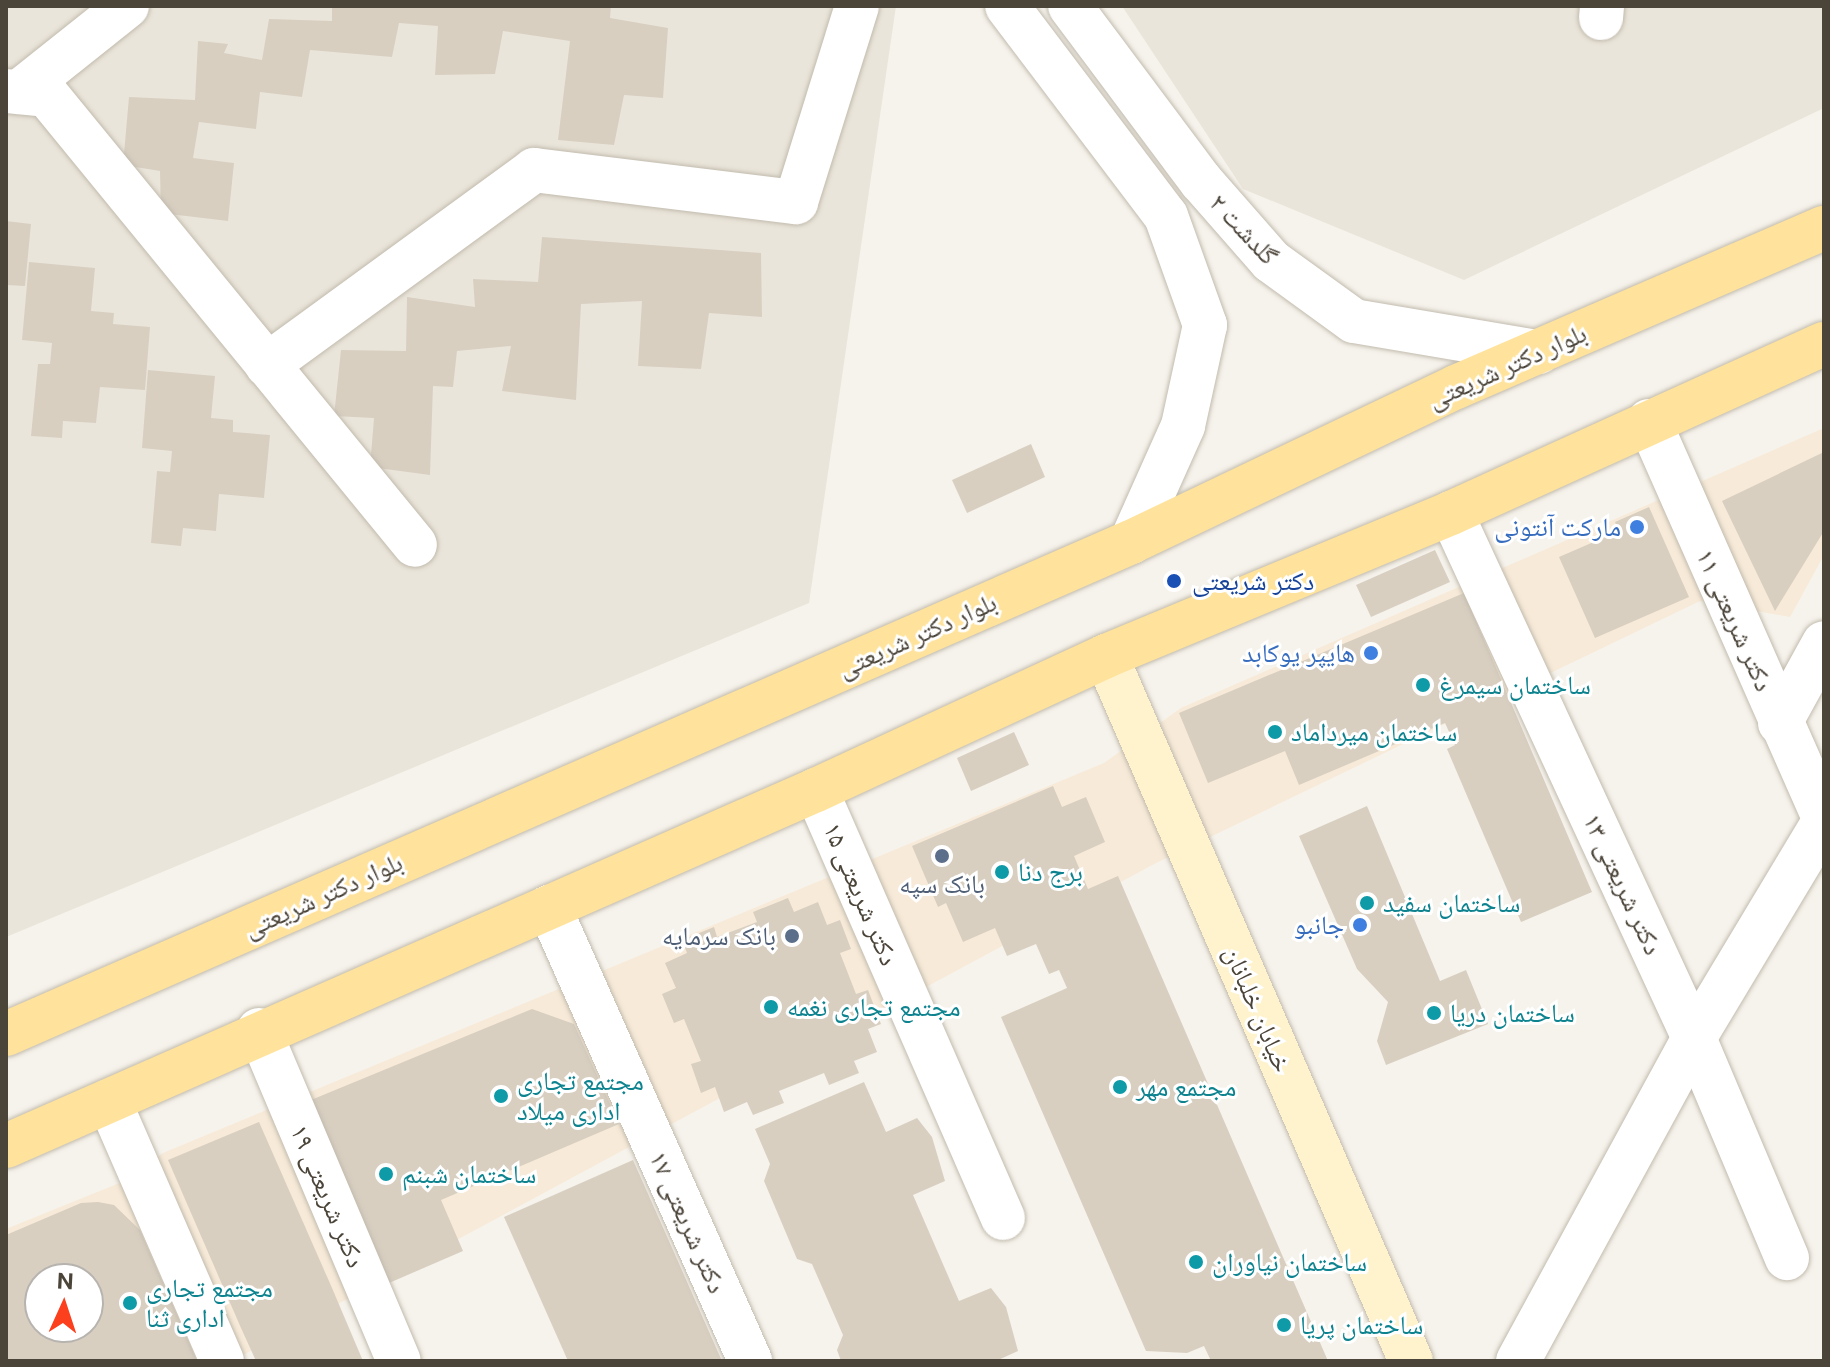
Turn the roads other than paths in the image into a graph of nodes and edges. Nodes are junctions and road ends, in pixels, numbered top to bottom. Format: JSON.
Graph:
{"nodes":[{"id":1,"x":127,"y":6,"type":"edge"},
{"id":2,"x":857,"y":6,"type":"edge"},
{"id":3,"x":1007,"y":6,"type":"edge"},
{"id":4,"x":1070,"y":6,"type":"edge"},
{"id":5,"x":12,"y":91,"type":"edge"},
{"id":6,"x":1824,"y":228,"type":"edge"},
{"id":7,"x":1824,"y":344,"type":"edge"},
{"id":8,"x":1538,"y":352,"type":"junction"},
{"id":9,"x":267,"y":365,"type":"junction"},
{"id":10,"x":1649,"y":421,"type":"junction"},
{"id":11,"x":1451,"y":513,"type":"junction"},
{"id":12,"x":1131,"y":542,"type":"junction"},
{"id":13,"x":415,"y":545,"type":"dead end"},
{"id":14,"x":1824,"y":643,"type":"edge"},
{"id":15,"x":1106,"y":656,"type":"junction"},
{"id":16,"x":1780,"y":723,"type":"junction"},
{"id":17,"x":816,"y":790,"type":"junction"},
{"id":18,"x":1824,"y":820,"type":"edge"},
{"id":19,"x":549,"y":907,"type":"junction"},
{"id":20,"x":259,"y":1030,"type":"junction"},
{"id":21,"x":6,"y":1034,"type":"edge"},
{"id":22,"x":1694,"y":1038,"type":"junction"},
{"id":23,"x":109,"y":1101,"type":"junction"},
{"id":24,"x":6,"y":1146,"type":"edge"},
{"id":25,"x":1003,"y":1218,"type":"dead end"},
{"id":26,"x":1787,"y":1258,"type":"dead end"},
{"id":27,"x":222,"y":1361,"type":"edge"},
{"id":28,"x":399,"y":1361,"type":"edge"},
{"id":29,"x":750,"y":1361,"type":"edge"},
{"id":30,"x":1411,"y":1361,"type":"edge"},
{"id":31,"x":1518,"y":1361,"type":"edge"}],
"edges":[{"from":1,"to":5,"type":"street"},
{"from":2,"to":9,"type":"street"},
{"from":3,"to":12,"type":"street","name":"گلدشت ۲"},
{"from":4,"to":8,"type":"street","name":"گلدشت ۲"},
{"from":5,"to":9,"type":"street"},
{"from":6,"to":8,"type":"main road","name":"بلوار دکتر شریعتی"},
{"from":7,"to":10,"type":"main road"},
{"from":8,"to":12,"type":"main road","name":"بلوار دکتر شریعتی"},
{"from":9,"to":13,"type":"street"},
{"from":10,"to":11,"type":"main road"},
{"from":10,"to":16,"type":"street","name":"۱۱ دکتر شریعتی"},
{"from":11,"to":15,"type":"main road"},
{"from":11,"to":22,"type":"street","name":"۱۳ دکتر شریعتی"},
{"from":12,"to":21,"type":"main road","name":"بلوار دکتر شریعتی"},
{"from":14,"to":16,"type":"street"},
{"from":15,"to":17,"type":"main road"},
{"from":15,"to":30,"type":"street","name":"خیابان خلبانان"},
{"from":16,"to":18,"type":"street","name":"۱۱ دکتر شریعتی"},
{"from":17,"to":19,"type":"main road"},
{"from":17,"to":25,"type":"street","name":"۱۵ دکتر شریعتی"},
{"from":18,"to":22,"type":"street"},
{"from":19,"to":20,"type":"main road"},
{"from":19,"to":29,"type":"street","name":"۱۷ دکتر شریعتی"},
{"from":20,"to":23,"type":"main road"},
{"from":20,"to":28,"type":"street","name":"۱۹ دکتر شریعتی"},
{"from":22,"to":26,"type":"street","name":"۱۳ دکتر شریعتی"},
{"from":22,"to":31,"type":"street"},
{"from":23,"to":24,"type":"main road"},
{"from":23,"to":27,"type":"street"}]}
